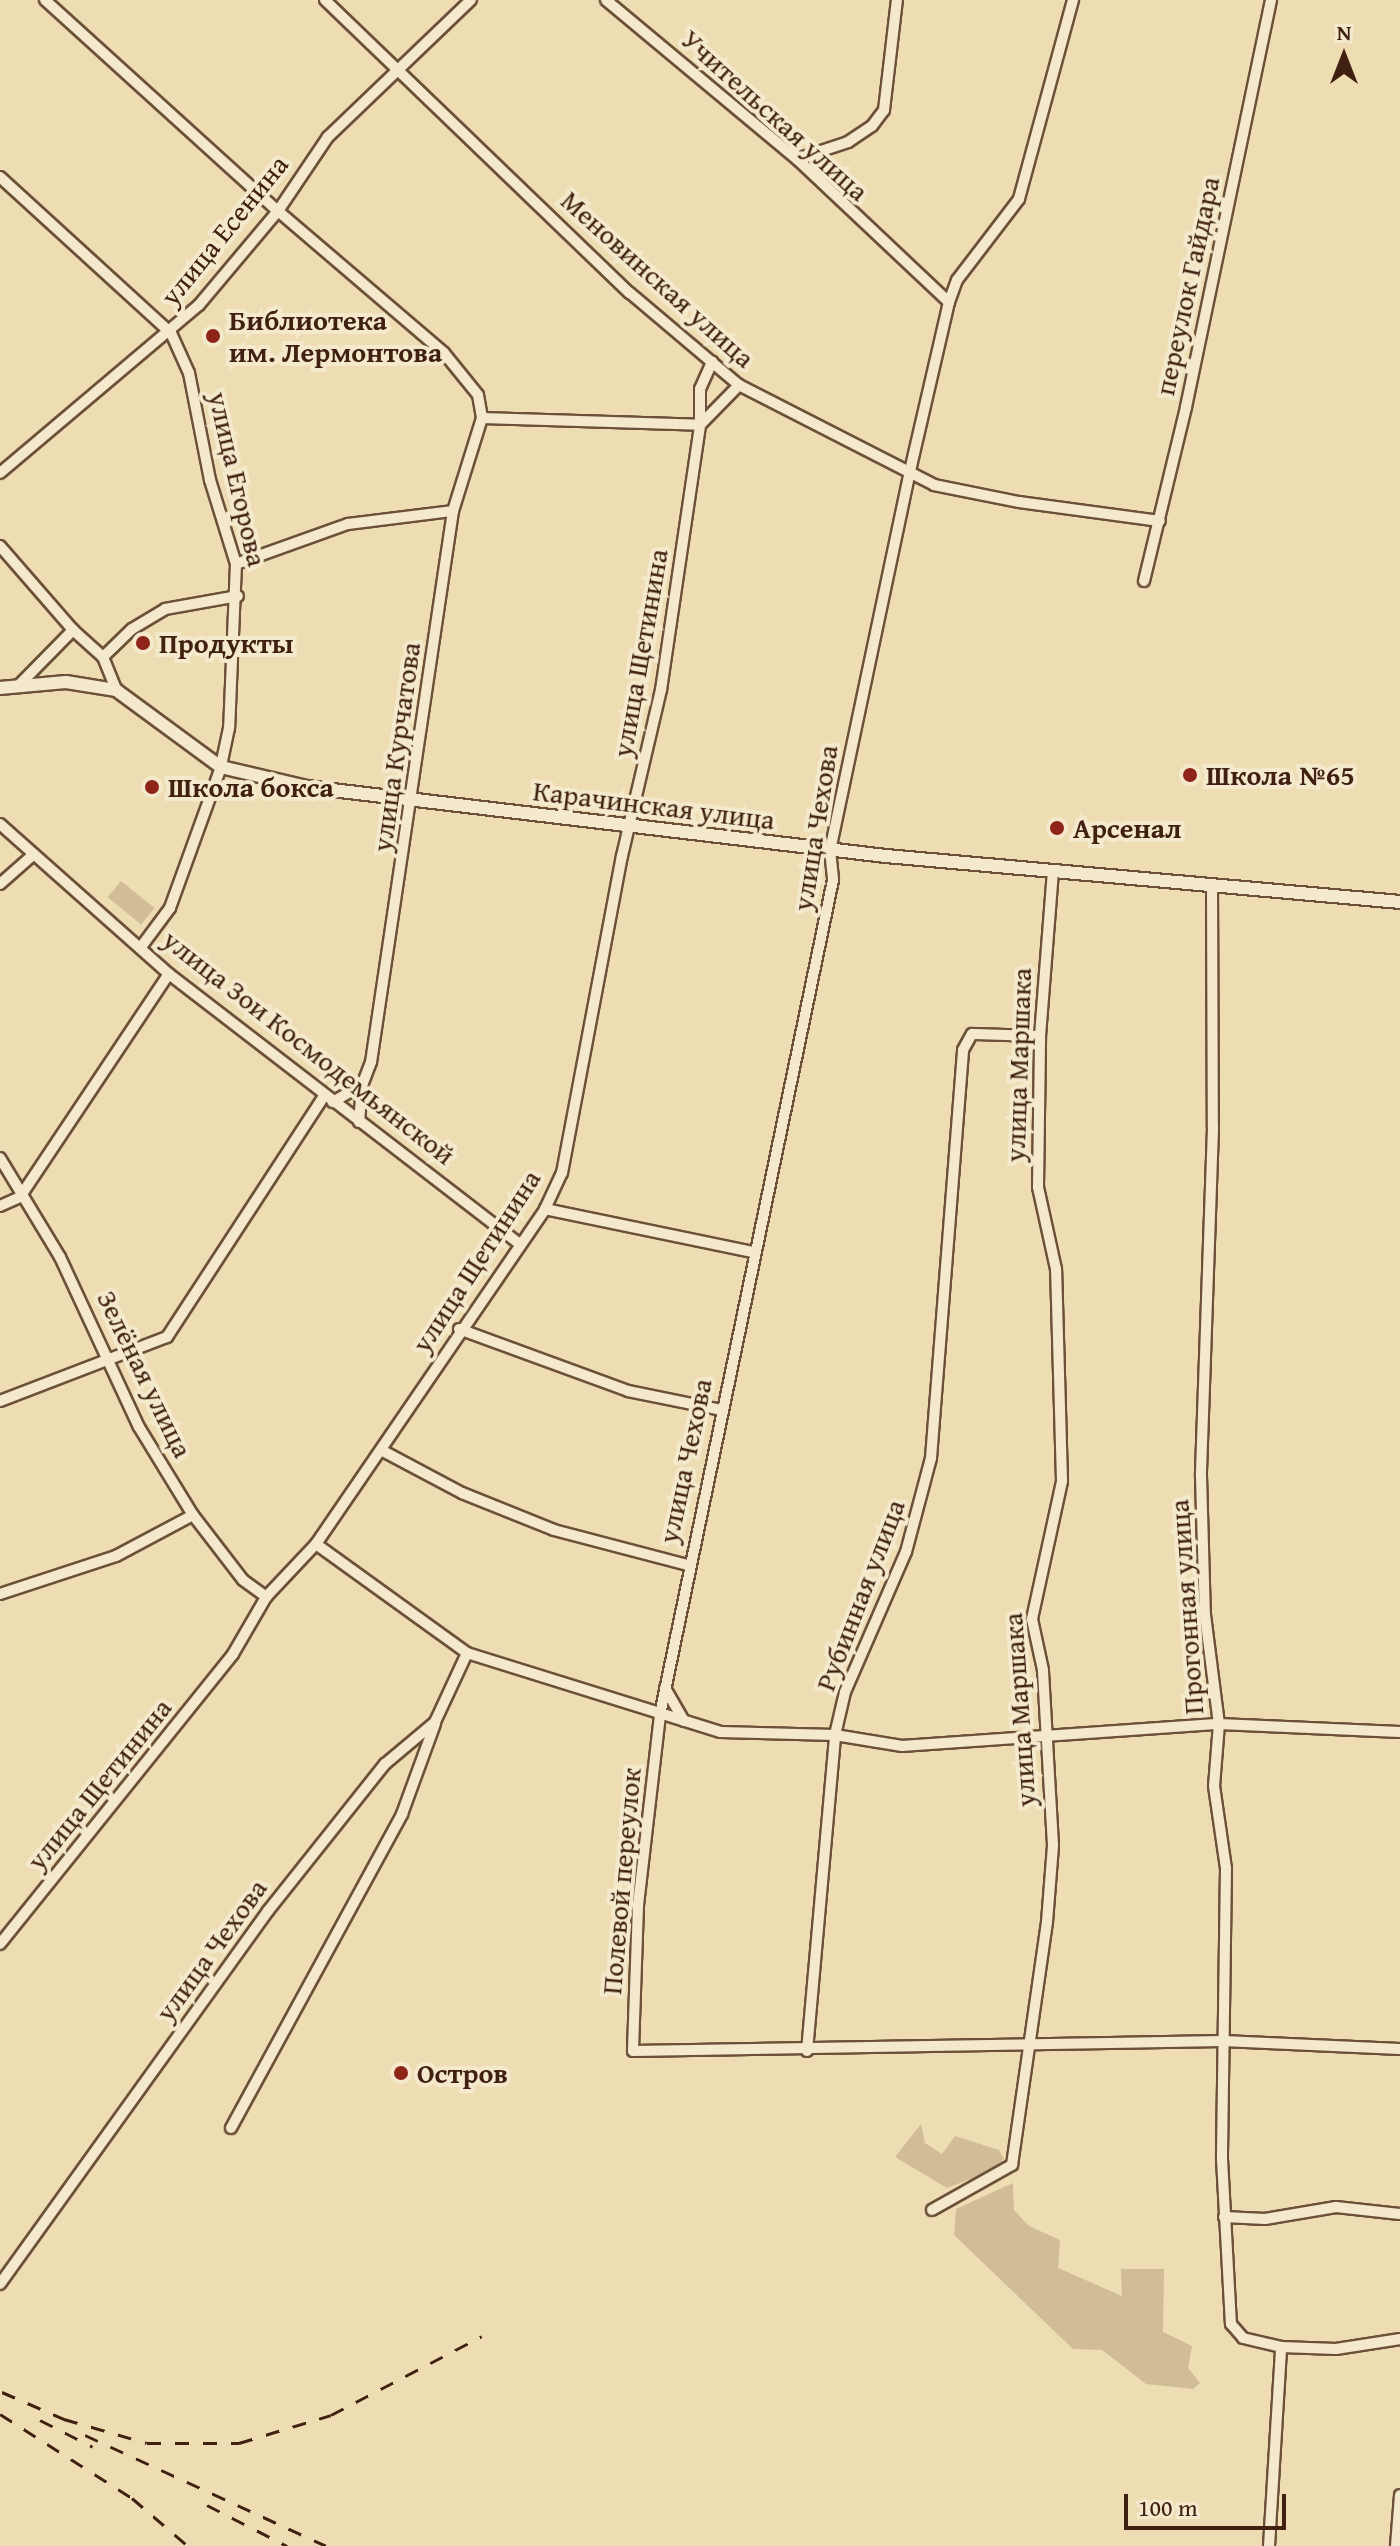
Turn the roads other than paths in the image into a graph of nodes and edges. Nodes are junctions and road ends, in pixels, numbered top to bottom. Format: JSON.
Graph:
{"nodes":[{"id":1,"x":45,"y":0,"type":"edge"},
{"id":2,"x":325,"y":0,"type":"edge"},
{"id":3,"x":471,"y":0,"type":"edge"},
{"id":4,"x":606,"y":0,"type":"edge"},
{"id":5,"x":897,"y":0,"type":"edge"},
{"id":6,"x":1073,"y":0,"type":"edge"},
{"id":7,"x":1271,"y":0,"type":"edge"},
{"id":8,"x":400,"y":70,"type":"junction"},
{"id":9,"x":797,"y":159,"type":"junction"},
{"id":10,"x":0,"y":177,"type":"edge"},
{"id":11,"x":278,"y":211,"type":"junction"},
{"id":12,"x":949,"y":302,"type":"junction"},
{"id":13,"x":171,"y":333,"type":"junction"},
{"id":14,"x":712,"y":362,"type":"junction"},
{"id":15,"x":739,"y":385,"type":"junction"},
{"id":16,"x":482,"y":418,"type":"junction"},
{"id":17,"x":700,"y":425,"type":"junction"},
{"id":18,"x":910,"y":471,"type":"junction"},
{"id":19,"x":0,"y":473,"type":"edge"},
{"id":20,"x":453,"y":511,"type":"junction"},
{"id":21,"x":1160,"y":521,"type":"junction"},
{"id":22,"x":0,"y":546,"type":"edge"},
{"id":23,"x":236,"y":564,"type":"junction"},
{"id":24,"x":1144,"y":581,"type":"dead end"},
{"id":25,"x":238,"y":596,"type":"junction"},
{"id":26,"x":73,"y":630,"type":"junction"},
{"id":27,"x":103,"y":657,"type":"junction"},
{"id":28,"x":20,"y":684,"type":"junction"},
{"id":29,"x":0,"y":688,"type":"edge"},
{"id":30,"x":116,"y":690,"type":"junction"},
{"id":31,"x":221,"y":767,"type":"junction"},
{"id":32,"x":414,"y":800,"type":"junction"},
{"id":33,"x":0,"y":824,"type":"edge"},
{"id":34,"x":632,"y":829,"type":"junction"},
{"id":35,"x":830,"y":850,"type":"junction"},
{"id":36,"x":34,"y":854,"type":"junction"},
{"id":37,"x":1053,"y":871,"type":"junction"},
{"id":38,"x":0,"y":884,"type":"edge"},
{"id":39,"x":1212,"y":885,"type":"junction"},
{"id":40,"x":1400,"y":902,"type":"edge"},
{"id":41,"x":141,"y":947,"type":"junction"},
{"id":42,"x":169,"y":974,"type":"junction"},
{"id":43,"x":1040,"y":1036,"type":"junction"},
{"id":44,"x":362,"y":1085,"type":"junction"},
{"id":45,"x":328,"y":1099,"type":"junction"},
{"id":46,"x":359,"y":1122,"type":"junction"},
{"id":47,"x":0,"y":1158,"type":"edge"},
{"id":48,"x":20,"y":1197,"type":"junction"},
{"id":49,"x":0,"y":1206,"type":"edge"},
{"id":50,"x":545,"y":1209,"type":"junction"},
{"id":51,"x":518,"y":1243,"type":"junction"},
{"id":52,"x":753,"y":1252,"type":"junction"},
{"id":53,"x":459,"y":1329,"type":"junction"},
{"id":54,"x":111,"y":1359,"type":"junction"},
{"id":55,"x":0,"y":1401,"type":"edge"},
{"id":56,"x":721,"y":1410,"type":"junction"},
{"id":57,"x":381,"y":1450,"type":"junction"},
{"id":58,"x":193,"y":1515,"type":"junction"},
{"id":59,"x":316,"y":1544,"type":"junction"},
{"id":60,"x":687,"y":1565,"type":"junction"},
{"id":61,"x":0,"y":1594,"type":"edge"},
{"id":62,"x":266,"y":1597,"type":"junction"},
{"id":63,"x":467,"y":1653,"type":"junction"},
{"id":64,"x":665,"y":1688,"type":"junction"},
{"id":65,"x":660,"y":1715,"type":"junction"},
{"id":66,"x":684,"y":1721,"type":"junction"},
{"id":67,"x":435,"y":1722,"type":"junction"},
{"id":68,"x":1219,"y":1724,"type":"junction"},
{"id":69,"x":1046,"y":1732,"type":"junction"},
{"id":70,"x":1400,"y":1732,"type":"edge"},
{"id":71,"x":835,"y":1735,"type":"junction"},
{"id":72,"x":0,"y":1944,"type":"edge"},
{"id":73,"x":1223,"y":2041,"type":"junction"},
{"id":74,"x":1032,"y":2042,"type":"junction"},
{"id":75,"x":1400,"y":2049,"type":"edge"},
{"id":76,"x":807,"y":2051,"type":"junction"},
{"id":77,"x":231,"y":2128,"type":"dead end"},
{"id":78,"x":932,"y":2210,"type":"dead end"},
{"id":79,"x":1400,"y":2214,"type":"edge"},
{"id":80,"x":1224,"y":2217,"type":"junction"},
{"id":81,"x":0,"y":2284,"type":"edge"},
{"id":82,"x":1400,"y":2339,"type":"edge"},
{"id":83,"x":1281,"y":2347,"type":"junction"},
{"id":84,"x":1400,"y":2495,"type":"edge"},
{"id":85,"x":1269,"y":2546,"type":"edge"},
{"id":86,"x":1396,"y":2546,"type":"edge"}],
"edges":[{"from":1,"to":11,"type":"street"},
{"from":2,"to":8,"type":"street","name":"Меновинская улица"},
{"from":3,"to":8,"type":"street","name":"улица Есенина"},
{"from":4,"to":9,"type":"street","name":"Учительская улица"},
{"from":5,"to":9,"type":"street"},
{"from":6,"to":12,"type":"street","name":"улица Чехова"},
{"from":7,"to":21,"type":"street","name":"переулок Гайдара"},
{"from":8,"to":11,"type":"street","name":"улица Есенина"},
{"from":8,"to":14,"type":"street","name":"Меновинская улица"},
{"from":9,"to":12,"type":"street","name":"Учительская улица"},
{"from":10,"to":13,"type":"street","name":"улица Егорова"},
{"from":11,"to":13,"type":"street","name":"улица Есенина"},
{"from":11,"to":16,"type":"street"},
{"from":12,"to":18,"type":"street","name":"улица Чехова"},
{"from":13,"to":19,"type":"street","name":"улица Есенина"},
{"from":13,"to":23,"type":"street","name":"улица Егорова"},
{"from":14,"to":15,"type":"street","name":"Меновинская улица"},
{"from":14,"to":17,"type":"street","name":"улица Щетинина"},
{"from":15,"to":17,"type":"street"},
{"from":15,"to":18,"type":"street","name":"Меновинская улица"},
{"from":16,"to":17,"type":"street"},
{"from":16,"to":20,"type":"street","name":"улица Курчатова"},
{"from":17,"to":34,"type":"street","name":"улица Щетинина"},
{"from":18,"to":21,"type":"street","name":"Меновинская улица"},
{"from":18,"to":35,"type":"street","name":"улица Чехова"},
{"from":20,"to":23,"type":"street"},
{"from":20,"to":32,"type":"street","name":"улица Курчатова"},
{"from":21,"to":24,"type":"street","name":"переулок Гайдара"},
{"from":22,"to":26,"type":"street"},
{"from":23,"to":25,"type":"street","name":"улица Егорова"},
{"from":25,"to":27,"type":"street"},
{"from":25,"to":31,"type":"street","name":"улица Егорова"},
{"from":26,"to":27,"type":"street"},
{"from":26,"to":28,"type":"street"},
{"from":27,"to":30,"type":"street"},
{"from":28,"to":29,"type":"street"},
{"from":28,"to":30,"type":"street"},
{"from":30,"to":31,"type":"street","name":"Карачинская улица"},
{"from":31,"to":32,"type":"street","name":"Карачинская улица"},
{"from":31,"to":41,"type":"street","name":"улица Егорова"},
{"from":32,"to":34,"type":"street","name":"Карачинская улица"},
{"from":32,"to":44,"type":"street","name":"улица Курчатова"},
{"from":33,"to":36,"type":"street","name":"улица Зои Космодемьянской"},
{"from":34,"to":35,"type":"street","name":"Карачинская улица"},
{"from":34,"to":50,"type":"street","name":"улица Щетинина"},
{"from":35,"to":37,"type":"street","name":"Карачинская улица"},
{"from":35,"to":52,"type":"street","name":"улица Чехова"},
{"from":36,"to":38,"type":"street"},
{"from":36,"to":41,"type":"street","name":"улица Зои Космодемьянской"},
{"from":37,"to":39,"type":"street","name":"Карачинская улица"},
{"from":37,"to":43,"type":"street","name":"улица Маршака"},
{"from":39,"to":40,"type":"street","name":"Карачинская улица"},
{"from":39,"to":68,"type":"street","name":"Прогонная улица"},
{"from":41,"to":42,"type":"street","name":"улица Зои Космодемьянской"},
{"from":42,"to":45,"type":"street","name":"улица Зои Космодемьянской"},
{"from":42,"to":48,"type":"street"},
{"from":43,"to":69,"type":"street","name":"улица Маршака"},
{"from":43,"to":71,"type":"street","name":"Рубинная улица"},
{"from":44,"to":45,"type":"street"},
{"from":44,"to":46,"type":"street","name":"улица Курчатова"},
{"from":45,"to":46,"type":"street","name":"улица Зои Космодемьянской"},
{"from":45,"to":54,"type":"street"},
{"from":46,"to":51,"type":"street","name":"улица Зои Космодемьянской"},
{"from":47,"to":48,"type":"street","name":"Зелёная улица"},
{"from":48,"to":49,"type":"street"},
{"from":48,"to":54,"type":"street","name":"Зелёная улица"},
{"from":50,"to":51,"type":"street","name":"улица Щетинина"},
{"from":50,"to":52,"type":"street"},
{"from":51,"to":53,"type":"street","name":"улица Щетинина"},
{"from":52,"to":56,"type":"street","name":"улица Чехова"},
{"from":53,"to":56,"type":"street"},
{"from":53,"to":57,"type":"street","name":"улица Щетинина"},
{"from":54,"to":55,"type":"street"},
{"from":54,"to":58,"type":"street","name":"Зелёная улица"},
{"from":56,"to":60,"type":"street","name":"улица Чехова"},
{"from":57,"to":59,"type":"street","name":"улица Щетинина"},
{"from":57,"to":60,"type":"street"},
{"from":58,"to":61,"type":"street"},
{"from":58,"to":62,"type":"street","name":"Зелёная улица"},
{"from":59,"to":62,"type":"street","name":"улица Щетинина"},
{"from":59,"to":63,"type":"street"},
{"from":60,"to":64,"type":"street","name":"улица Чехова"},
{"from":62,"to":72,"type":"street","name":"улица Щетинина"},
{"from":63,"to":65,"type":"street"},
{"from":63,"to":67,"type":"street","name":"улица Чехова"},
{"from":64,"to":65,"type":"street","name":"улица Чехова"},
{"from":64,"to":66,"type":"street"},
{"from":65,"to":66,"type":"street"},
{"from":65,"to":76,"type":"street","name":"Полевой переулок"},
{"from":66,"to":71,"type":"street"},
{"from":67,"to":77,"type":"street"},
{"from":67,"to":81,"type":"street","name":"улица Чехова"},
{"from":68,"to":69,"type":"street"},
{"from":68,"to":70,"type":"street"},
{"from":68,"to":73,"type":"street","name":"Прогонная улица"},
{"from":69,"to":71,"type":"street"},
{"from":69,"to":74,"type":"street","name":"улица Маршака"},
{"from":71,"to":76,"type":"street","name":"Рубинная улица"},
{"from":73,"to":74,"type":"street"},
{"from":73,"to":75,"type":"street"},
{"from":73,"to":80,"type":"street","name":"Прогонная улица"},
{"from":74,"to":76,"type":"street"},
{"from":74,"to":78,"type":"street","name":"улица Маршака"},
{"from":79,"to":80,"type":"street"},
{"from":80,"to":83,"type":"street","name":"Прогонная улица"},
{"from":82,"to":83,"type":"street"},
{"from":83,"to":85,"type":"street"},
{"from":84,"to":86,"type":"street"}]}
